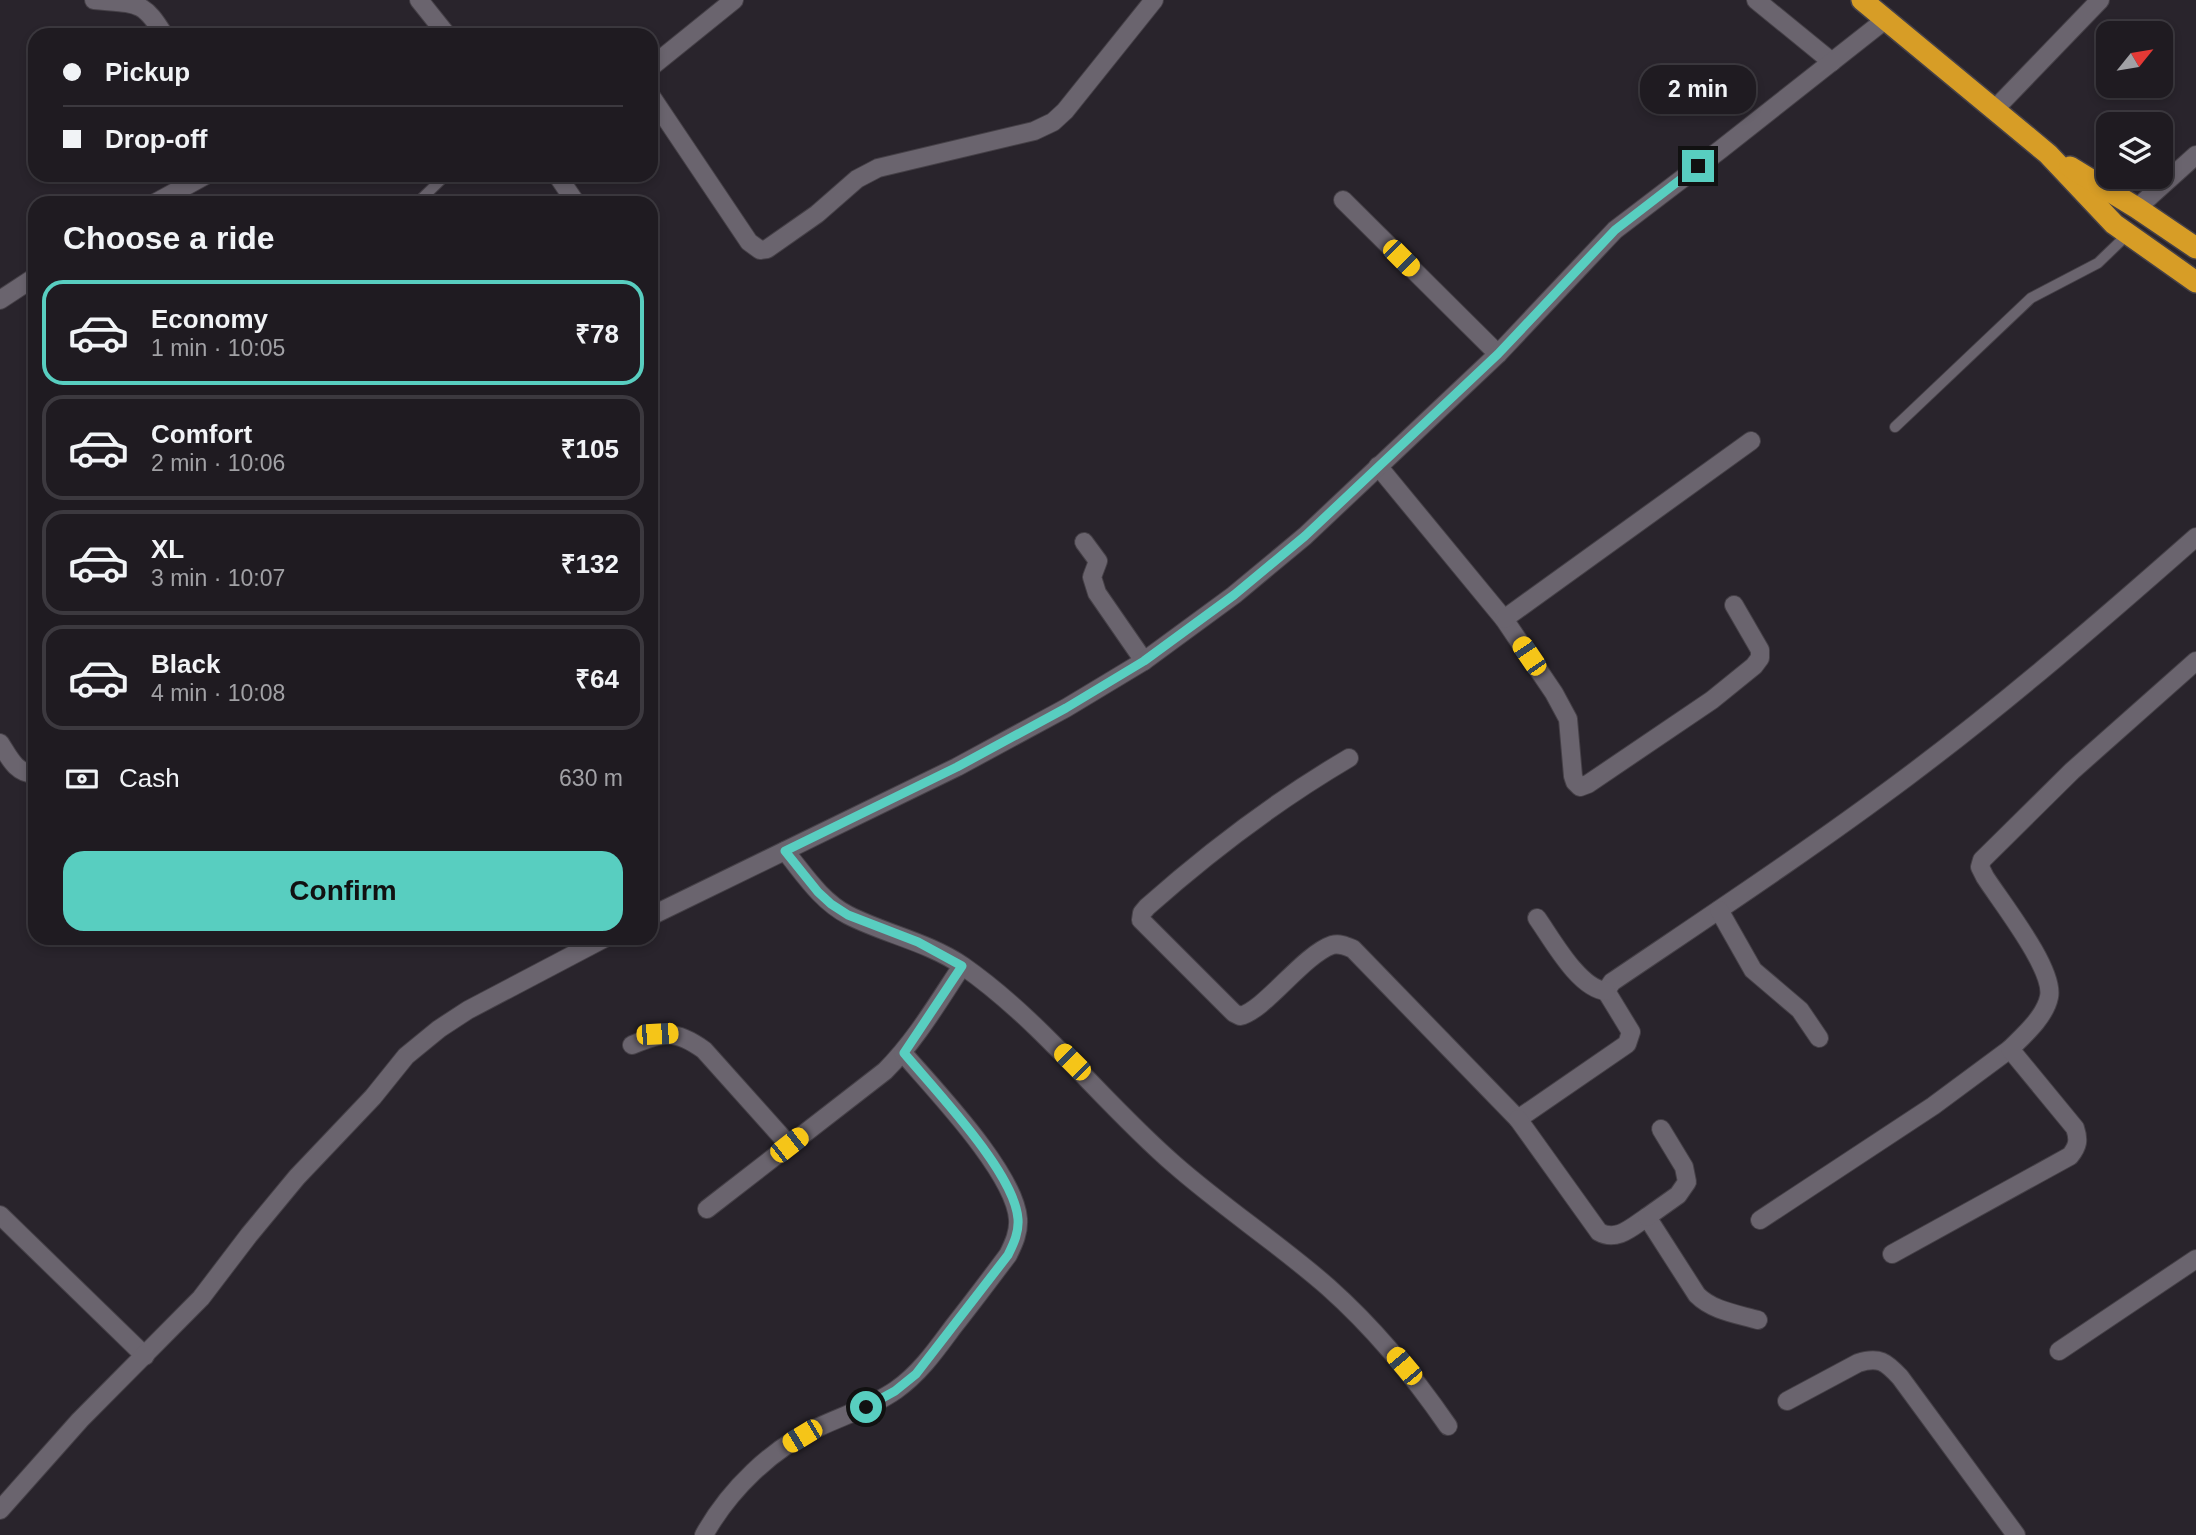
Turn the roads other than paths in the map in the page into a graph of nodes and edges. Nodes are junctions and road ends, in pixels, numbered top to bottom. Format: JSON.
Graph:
{"nodes":[{"id":1,"x":94,"y":0,"type":"edge"},
{"id":2,"x":419,"y":0,"type":"edge"},
{"id":3,"x":734,"y":0,"type":"edge"},
{"id":4,"x":1154,"y":0,"type":"edge"},
{"id":5,"x":1756,"y":0,"type":"edge"},
{"id":6,"x":1862,"y":0,"type":"edge"},
{"id":7,"x":2100,"y":0,"type":"edge"},
{"id":8,"x":1885,"y":20,"type":"junction"},
{"id":9,"x":161,"y":28,"type":"edge"},
{"id":10,"x":441,"y":28,"type":"edge"},
{"id":11,"x":658,"y":61,"type":"edge"},
{"id":12,"x":1832,"y":62,"type":"junction"},
{"id":13,"x":658,"y":106,"type":"edge"},
{"id":14,"x":1994,"y":110,"type":"junction"},
{"id":15,"x":2048,"y":154,"type":"junction"},
{"id":16,"x":2196,"y":155,"type":"edge"},
{"id":17,"x":193,"y":182,"type":"edge"},
{"id":18,"x":439,"y":182,"type":"edge"},
{"id":19,"x":168,"y":196,"type":"edge"},
{"id":20,"x":424,"y":196,"type":"edge"},
{"id":21,"x":1343,"y":200,"type":"dead end"},
{"id":22,"x":2137,"y":208,"type":"junction"},
{"id":23,"x":2128,"y":234,"type":"junction"},
{"id":24,"x":2196,"y":248,"type":"edge"},
{"id":25,"x":28,"y":282,"type":"edge"},
{"id":26,"x":2196,"y":282,"type":"edge"},
{"id":27,"x":0,"y":300,"type":"edge"},
{"id":28,"x":1498,"y":354,"type":"junction"},
{"id":29,"x":1895,"y":427,"type":"dead end"},
{"id":30,"x":1751,"y":441,"type":"dead end"},
{"id":31,"x":1378,"y":467,"type":"junction"},
{"id":32,"x":2196,"y":537,"type":"edge"},
{"id":33,"x":1084,"y":542,"type":"dead end"},
{"id":34,"x":1734,"y":605,"type":"dead end"},
{"id":35,"x":1504,"y":620,"type":"junction"},
{"id":36,"x":1144,"y":661,"type":"junction"},
{"id":37,"x":2196,"y":661,"type":"edge"},
{"id":38,"x":0,"y":743,"type":"edge"},
{"id":39,"x":1349,"y":758,"type":"dead end"},
{"id":40,"x":28,"y":774,"type":"edge"},
{"id":41,"x":785,"y":851,"type":"junction"},
{"id":42,"x":1719,"y":910,"type":"junction"},
{"id":43,"x":658,"y":913,"type":"edge"},
{"id":44,"x":1536,"y":918,"type":"dead end"},
{"id":45,"x":592,"y":945,"type":"edge"},
{"id":46,"x":962,"y":966,"type":"junction"},
{"id":47,"x":1606,"y":991,"type":"junction"},
{"id":48,"x":1819,"y":1038,"type":"dead end"},
{"id":49,"x":632,"y":1045,"type":"dead end"},
{"id":50,"x":2010,"y":1049,"type":"junction"},
{"id":51,"x":904,"y":1053,"type":"junction"},
{"id":52,"x":1518,"y":1119,"type":"junction"},
{"id":53,"x":1661,"y":1129,"type":"dead end"},
{"id":54,"x":789,"y":1145,"type":"junction"},
{"id":55,"x":707,"y":1209,"type":"dead end"},
{"id":56,"x":0,"y":1215,"type":"edge"},
{"id":57,"x":1647,"y":1217,"type":"junction"},
{"id":58,"x":1760,"y":1220,"type":"dead end"},
{"id":59,"x":1892,"y":1254,"type":"dead end"},
{"id":60,"x":2196,"y":1259,"type":"edge"},
{"id":61,"x":1758,"y":1320,"type":"dead end"},
{"id":62,"x":2059,"y":1351,"type":"dead end"},
{"id":63,"x":145,"y":1356,"type":"junction"},
{"id":64,"x":1787,"y":1401,"type":"dead end"},
{"id":65,"x":1448,"y":1426,"type":"dead end"},
{"id":66,"x":0,"y":1510,"type":"edge"},
{"id":67,"x":704,"y":1535,"type":"edge"},
{"id":68,"x":2016,"y":1535,"type":"edge"}],
"edges":[{"from":1,"to":9,"type":"street"},
{"from":2,"to":10,"type":"street"},
{"from":3,"to":11,"type":"street"},
{"from":4,"to":13,"type":"street"},
{"from":5,"to":12,"type":"street"},
{"from":6,"to":8,"type":"highway"},
{"from":7,"to":14,"type":"street"},
{"from":8,"to":12,"type":"street"},
{"from":8,"to":14,"type":"highway"},
{"from":12,"to":28,"type":"street"},
{"from":14,"to":15,"type":"highway"},
{"from":15,"to":22,"type":"highway"},
{"from":15,"to":23,"type":"highway"},
{"from":16,"to":22,"type":"street"},
{"from":17,"to":19,"type":"street"},
{"from":18,"to":20,"type":"lane"},
{"from":21,"to":28,"type":"street"},
{"from":22,"to":24,"type":"highway"},
{"from":23,"to":26,"type":"highway"},
{"from":23,"to":29,"type":"lane"},
{"from":25,"to":27,"type":"street"},
{"from":28,"to":31,"type":"street"},
{"from":30,"to":35,"type":"street"},
{"from":31,"to":35,"type":"street"},
{"from":31,"to":36,"type":"street"},
{"from":32,"to":42,"type":"street"},
{"from":33,"to":36,"type":"street"},
{"from":34,"to":35,"type":"street"},
{"from":36,"to":41,"type":"street"},
{"from":37,"to":50,"type":"street"},
{"from":38,"to":40,"type":"street"},
{"from":39,"to":52,"type":"street"},
{"from":41,"to":43,"type":"street"},
{"from":41,"to":46,"type":"street"},
{"from":42,"to":47,"type":"street"},
{"from":42,"to":48,"type":"street"},
{"from":44,"to":47,"type":"street"},
{"from":45,"to":63,"type":"street"},
{"from":46,"to":51,"type":"street"},
{"from":46,"to":65,"type":"street"},
{"from":47,"to":52,"type":"street"},
{"from":49,"to":54,"type":"street"},
{"from":50,"to":58,"type":"street"},
{"from":50,"to":59,"type":"street"},
{"from":51,"to":54,"type":"street"},
{"from":51,"to":67,"type":"street"},
{"from":52,"to":57,"type":"street"},
{"from":53,"to":57,"type":"street"},
{"from":54,"to":55,"type":"street"},
{"from":56,"to":63,"type":"street"},
{"from":57,"to":61,"type":"street"},
{"from":60,"to":62,"type":"street"},
{"from":63,"to":66,"type":"street"},
{"from":64,"to":68,"type":"street"}]}
